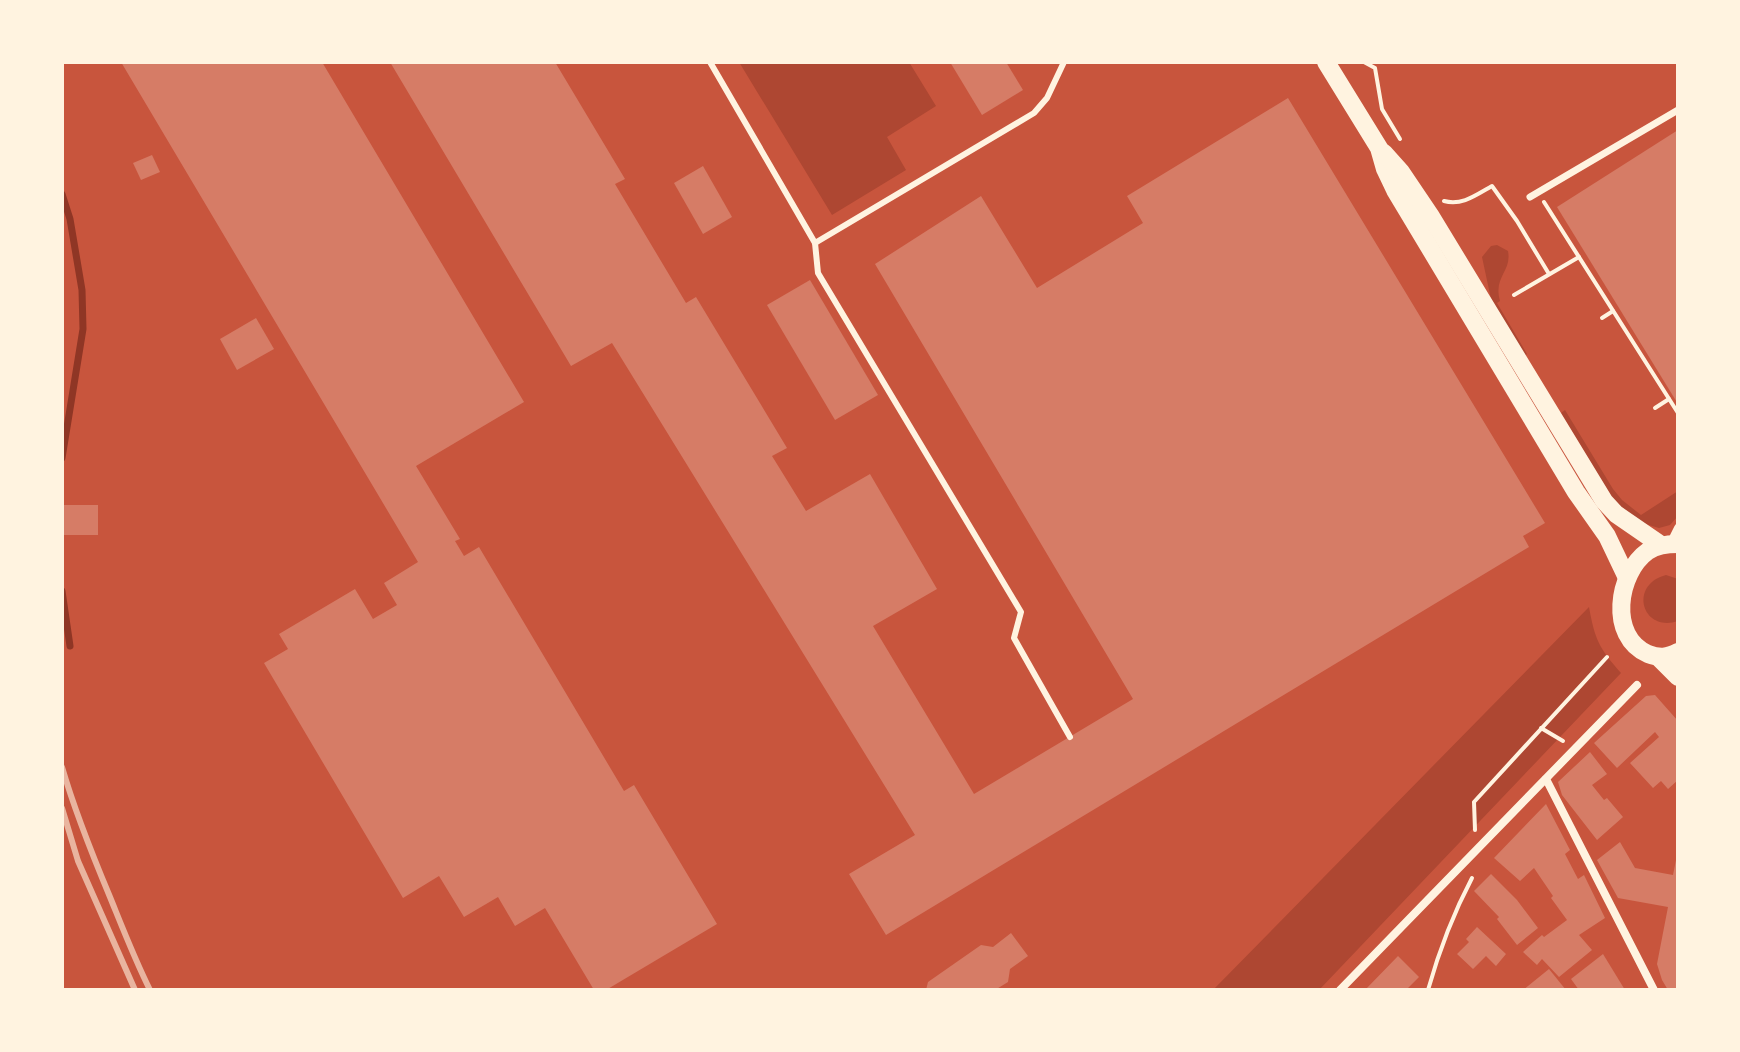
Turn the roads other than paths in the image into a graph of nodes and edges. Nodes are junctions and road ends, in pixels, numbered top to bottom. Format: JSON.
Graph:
{"nodes":[{"id":1,"x":710,"y":62,"type":"edge"},
{"id":2,"x":1064,"y":62,"type":"edge"},
{"id":3,"x":1326,"y":62,"type":"edge"},
{"id":4,"x":1678,"y":110,"type":"edge"},
{"id":5,"x":1379,"y":148,"type":"junction"},
{"id":6,"x":1534,"y":194,"type":"road end"},
{"id":7,"x":815,"y":243,"type":"junction"},
{"id":8,"x":1672,"y":540,"type":"edge"},
{"id":9,"x":1627,"y":578,"type":"junction"},
{"id":10,"x":1678,"y":652,"type":"edge"},
{"id":11,"x":1658,"y":657,"type":"junction"},
{"id":12,"x":1678,"y":677,"type":"edge"},
{"id":13,"x":1637,"y":685,"type":"dead end"},
{"id":14,"x":1070,"y":737,"type":"dead end"},
{"id":15,"x":1546,"y":779,"type":"junction"},
{"id":16,"x":1340,"y":990,"type":"edge"},
{"id":17,"x":1654,"y":990,"type":"edge"}],
"edges":[{"from":1,"to":7,"type":"lane"},
{"from":2,"to":7,"type":"lane"},
{"from":3,"to":5,"type":"main road"},
{"from":4,"to":6,"type":"street"},
{"from":5,"to":8,"type":"main road"},
{"from":5,"to":9,"type":"main road"},
{"from":7,"to":14,"type":"lane"},
{"from":8,"to":9,"type":"main road"},
{"from":9,"to":11,"type":"main road"},
{"from":10,"to":11,"type":"main road"},
{"from":11,"to":12,"type":"main road"},
{"from":13,"to":15,"type":"street"},
{"from":15,"to":16,"type":"street"},
{"from":15,"to":17,"type":"street"}]}
